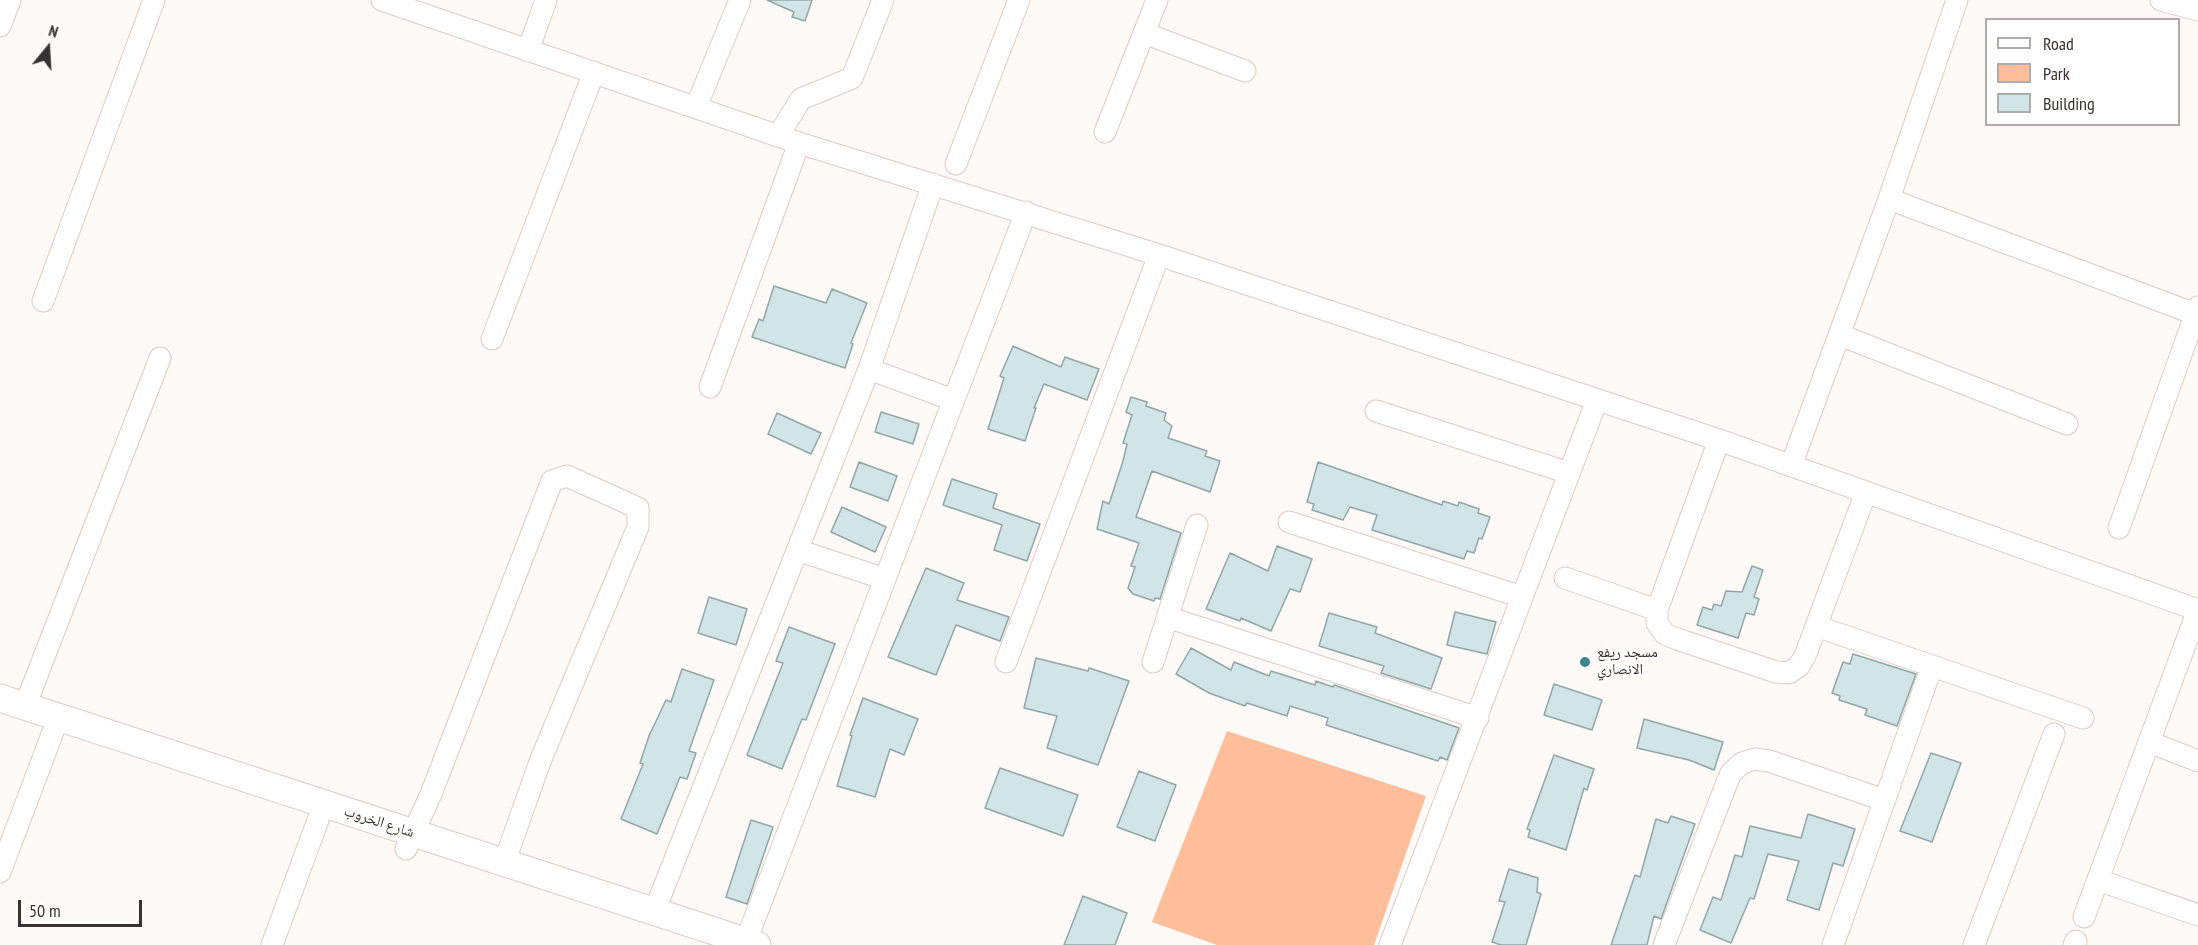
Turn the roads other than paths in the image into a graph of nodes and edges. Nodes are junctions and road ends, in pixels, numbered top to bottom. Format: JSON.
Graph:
{"nodes":[{"id":1,"x":10,"y":0,"type":"edge"},
{"id":2,"x":154,"y":0,"type":"edge"},
{"id":3,"x":382,"y":0,"type":"edge"},
{"id":4,"x":546,"y":0,"type":"edge"},
{"id":5,"x":740,"y":0,"type":"edge"},
{"id":6,"x":883,"y":0,"type":"edge"},
{"id":7,"x":1019,"y":0,"type":"edge"},
{"id":8,"x":1157,"y":0,"type":"edge"},
{"id":9,"x":1957,"y":0,"type":"edge"},
{"id":10,"x":2161,"y":0,"type":"edge"},
{"id":11,"x":2198,"y":10,"type":"edge"},
{"id":12,"x":0,"y":26,"type":"edge"},
{"id":13,"x":1144,"y":33,"type":"junction"},
{"id":14,"x":528,"y":51,"type":"junction"},
{"id":15,"x":1245,"y":71,"type":"dead end"},
{"id":16,"x":594,"y":72,"type":"junction"},
{"id":17,"x":696,"y":107,"type":"junction"},
{"id":18,"x":1105,"y":132,"type":"dead end"},
{"id":19,"x":778,"y":136,"type":"junction"},
{"id":20,"x":799,"y":143,"type":"junction"},
{"id":21,"x":956,"y":164,"type":"dead end"},
{"id":22,"x":933,"y":184,"type":"junction"},
{"id":23,"x":1890,"y":199,"type":"junction"},
{"id":24,"x":1026,"y":212,"type":"junction"},
{"id":25,"x":1159,"y":255,"type":"junction"},
{"id":26,"x":43,"y":301,"type":"dead end"},
{"id":27,"x":2197,"y":310,"type":"edge"},
{"id":28,"x":1840,"y":335,"type":"junction"},
{"id":29,"x":492,"y":339,"type":"dead end"},
{"id":30,"x":160,"y":358,"type":"dead end"},
{"id":31,"x":869,"y":369,"type":"junction"},
{"id":32,"x":710,"y":387,"type":"dead end"},
{"id":33,"x":953,"y":400,"type":"junction"},
{"id":34,"x":1597,"y":400,"type":"junction"},
{"id":35,"x":1376,"y":411,"type":"dead end"},
{"id":36,"x":2067,"y":424,"type":"dead end"},
{"id":37,"x":1719,"y":441,"type":"junction"},
{"id":38,"x":1791,"y":466,"type":"junction"},
{"id":39,"x":1569,"y":473,"type":"junction"},
{"id":40,"x":1866,"y":492,"type":"junction"},
{"id":41,"x":1289,"y":522,"type":"dead end"},
{"id":42,"x":1197,"y":525,"type":"dead end"},
{"id":43,"x":2119,"y":528,"type":"dead end"},
{"id":44,"x":797,"y":550,"type":"junction"},
{"id":45,"x":1566,"y":578,"type":"dead end"},
{"id":46,"x":885,"y":579,"type":"junction"},
{"id":47,"x":1522,"y":597,"type":"junction"},
{"id":48,"x":1657,"y":610,"type":"junction"},
{"id":49,"x":1167,"y":618,"type":"junction"},
{"id":50,"x":1816,"y":626,"type":"junction"},
{"id":51,"x":1006,"y":662,"type":"dead end"},
{"id":52,"x":1153,"y":662,"type":"dead end"},
{"id":53,"x":1932,"y":666,"type":"junction"},
{"id":54,"x":8,"y":707,"type":"edge"},
{"id":55,"x":2083,"y":717,"type":"dead end"},
{"id":56,"x":1478,"y":718,"type":"junction"},
{"id":57,"x":53,"y":732,"type":"junction"},
{"id":58,"x":2054,"y":734,"type":"dead end"},
{"id":59,"x":2149,"y":742,"type":"junction"},
{"id":60,"x":2198,"y":761,"type":"edge"},
{"id":61,"x":1889,"y":787,"type":"junction"},
{"id":62,"x":318,"y":820,"type":"junction"},
{"id":63,"x":410,"y":841,"type":"junction"},
{"id":64,"x":504,"y":863,"type":"junction"},
{"id":65,"x":0,"y":872,"type":"edge"},
{"id":66,"x":2098,"y":880,"type":"junction"},
{"id":67,"x":654,"y":912,"type":"junction"},
{"id":68,"x":2198,"y":915,"type":"edge"},
{"id":69,"x":2084,"y":917,"type":"dead end"},
{"id":70,"x":751,"y":943,"type":"edge"},
{"id":71,"x":272,"y":945,"type":"edge"},
{"id":72,"x":698,"y":945,"type":"edge"},
{"id":73,"x":1390,"y":945,"type":"edge"},
{"id":74,"x":1664,"y":945,"type":"edge"},
{"id":75,"x":1833,"y":945,"type":"edge"},
{"id":76,"x":1974,"y":945,"type":"edge"}],
"edges":[{"from":1,"to":12,"type":"street"},
{"from":2,"to":26,"type":"street"},
{"from":3,"to":14,"type":"street"},
{"from":4,"to":14,"type":"street"},
{"from":5,"to":17,"type":"street"},
{"from":6,"to":19,"type":"street"},
{"from":7,"to":21,"type":"street"},
{"from":8,"to":13,"type":"street"},
{"from":9,"to":23,"type":"street"},
{"from":10,"to":11,"type":"street"},
{"from":13,"to":15,"type":"street"},
{"from":13,"to":18,"type":"street"},
{"from":14,"to":16,"type":"street"},
{"from":16,"to":17,"type":"street"},
{"from":16,"to":29,"type":"street"},
{"from":17,"to":19,"type":"street"},
{"from":19,"to":20,"type":"street"},
{"from":20,"to":22,"type":"street"},
{"from":20,"to":32,"type":"street"},
{"from":22,"to":24,"type":"street"},
{"from":22,"to":31,"type":"street"},
{"from":23,"to":27,"type":"street"},
{"from":23,"to":28,"type":"street"},
{"from":24,"to":25,"type":"street"},
{"from":24,"to":33,"type":"street"},
{"from":25,"to":34,"type":"street"},
{"from":25,"to":51,"type":"street"},
{"from":27,"to":43,"type":"street"},
{"from":28,"to":36,"type":"street"},
{"from":28,"to":38,"type":"street"},
{"from":30,"to":54,"type":"street"},
{"from":31,"to":33,"type":"street"},
{"from":31,"to":44,"type":"street"},
{"from":33,"to":46,"type":"street"},
{"from":34,"to":37,"type":"street"},
{"from":34,"to":39,"type":"street"},
{"from":35,"to":39,"type":"street"},
{"from":37,"to":38,"type":"street"},
{"from":37,"to":48,"type":"street"},
{"from":38,"to":40,"type":"street"},
{"from":39,"to":47,"type":"street"},
{"from":40,"to":50,"type":"street"},
{"from":40,"to":59,"type":"street"},
{"from":41,"to":47,"type":"street"},
{"from":42,"to":49,"type":"street"},
{"from":44,"to":46,"type":"street"},
{"from":44,"to":67,"type":"street"},
{"from":45,"to":48,"type":"street"},
{"from":46,"to":70,"type":"street"},
{"from":47,"to":56,"type":"street"},
{"from":48,"to":50,"type":"street"},
{"from":49,"to":52,"type":"street"},
{"from":49,"to":56,"type":"street"},
{"from":50,"to":53,"type":"street"},
{"from":53,"to":55,"type":"street"},
{"from":53,"to":61,"type":"street"},
{"from":54,"to":57,"type":"main road","name":"شارع الخروب"},
{"from":54,"to":63,"type":"main road","name":"شارع الخروب"},
{"from":56,"to":73,"type":"street"},
{"from":57,"to":62,"type":"main road","name":"شارع الخروب"},
{"from":57,"to":65,"type":"street"},
{"from":58,"to":76,"type":"street"},
{"from":59,"to":60,"type":"street"},
{"from":59,"to":66,"type":"street"},
{"from":61,"to":74,"type":"street"},
{"from":61,"to":75,"type":"street"},
{"from":62,"to":63,"type":"main road","name":"شارع الخروب"},
{"from":62,"to":71,"type":"street"},
{"from":63,"to":64,"type":"main road","name":"شارع الخروب"},
{"from":63,"to":64,"type":"street"},
{"from":63,"to":72,"type":"main road","name":"شارع الخروب"},
{"from":64,"to":67,"type":"main road","name":"شارع الخروب"},
{"from":66,"to":68,"type":"street"},
{"from":66,"to":69,"type":"street"},
{"from":67,"to":70,"type":"main road","name":"شارع الخروب"}]}
